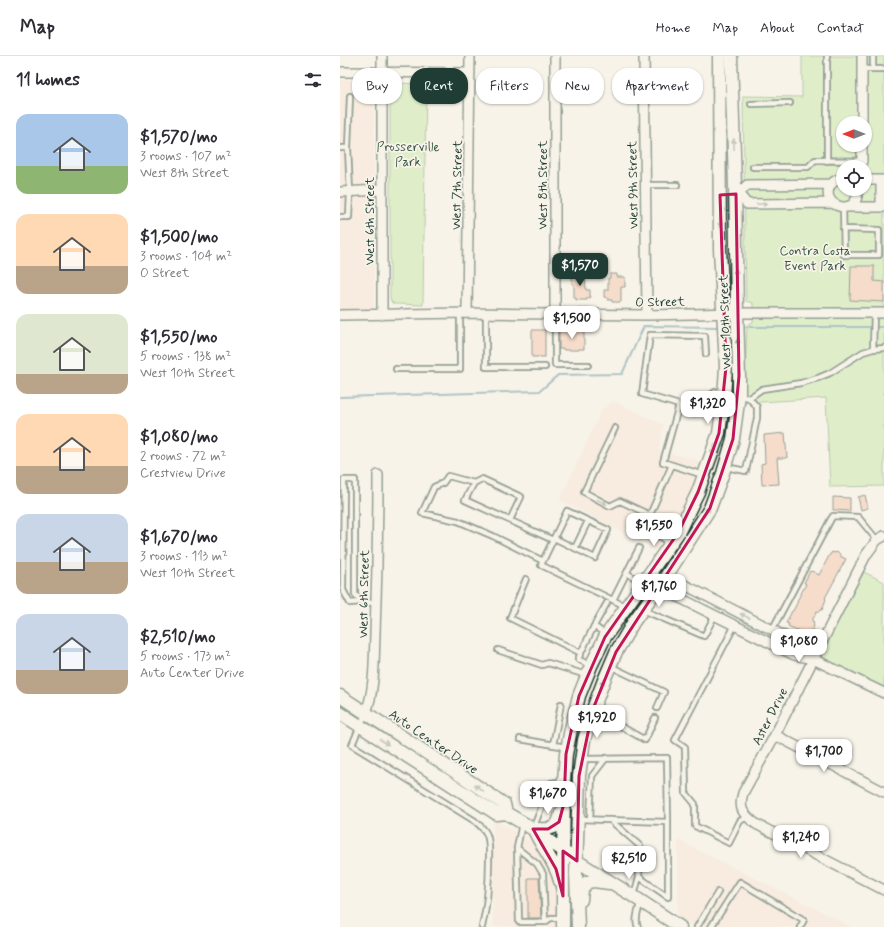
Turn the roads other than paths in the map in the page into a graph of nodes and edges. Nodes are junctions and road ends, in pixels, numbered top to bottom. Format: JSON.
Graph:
{"nodes":[{"id":1,"x":382,"y":56,"type":"edge"},
{"id":2,"x":470,"y":56,"type":"edge"},
{"id":3,"x":555,"y":56,"type":"edge"},
{"id":4,"x":644,"y":56,"type":"edge"},
{"id":5,"x":719,"y":56,"type":"edge"},
{"id":6,"x":732,"y":56,"type":"edge"},
{"id":7,"x":827,"y":56,"type":"edge"},
{"id":8,"x":862,"y":56,"type":"edge"},
{"id":9,"x":873,"y":56,"type":"edge"},
{"id":10,"x":382,"y":68,"type":"edge"},
{"id":11,"x":862,"y":69,"type":"junction"},
{"id":12,"x":873,"y":69,"type":"junction"},
{"id":13,"x":884,"y":69,"type":"edge"},
{"id":14,"x":340,"y":72,"type":"edge"},
{"id":15,"x":352,"y":72,"type":"edge"},
{"id":16,"x":402,"y":72,"type":"edge"},
{"id":17,"x":470,"y":73,"type":"junction"},
{"id":18,"x":350,"y":96,"type":"dead end"},
{"id":19,"x":790,"y":103,"type":"dead end"},
{"id":20,"x":382,"y":104,"type":"edge"},
{"id":21,"x":751,"y":104,"type":"dead end"},
{"id":22,"x":862,"y":116,"type":"edge"},
{"id":23,"x":340,"y":148,"type":"edge"},
{"id":24,"x":348,"y":148,"type":"junction"},
{"id":25,"x":827,"y":160,"type":"junction"},
{"id":26,"x":836,"y":161,"type":"edge"},
{"id":27,"x":753,"y":166,"type":"dead end"},
{"id":28,"x":836,"y":180,"type":"edge"},
{"id":29,"x":882,"y":180,"type":"edge"},
{"id":30,"x":831,"y":184,"type":"junction"},
{"id":31,"x":645,"y":185,"type":"junction"},
{"id":32,"x":677,"y":185,"type":"dead end"},
{"id":33,"x":381,"y":190,"type":"junction"},
{"id":34,"x":340,"y":192,"type":"edge"},
{"id":35,"x":350,"y":192,"type":"junction"},
{"id":36,"x":737,"y":194,"type":"junction"},
{"id":37,"x":720,"y":195,"type":"junction"},
{"id":38,"x":857,"y":196,"type":"edge"},
{"id":39,"x":832,"y":203,"type":"junction"},
{"id":40,"x":844,"y":207,"type":"junction"},
{"id":41,"x":882,"y":207,"type":"edge"},
{"id":42,"x":340,"y":217,"type":"edge"},
{"id":43,"x":843,"y":229,"type":"junction"},
{"id":44,"x":464,"y":313,"type":"junction"},
{"id":45,"x":723,"y":313,"type":"junction"},
{"id":46,"x":737,"y":313,"type":"junction"},
{"id":47,"x":884,"y":313,"type":"edge"},
{"id":48,"x":486,"y":314,"type":"junction"},
{"id":49,"x":555,"y":314,"type":"junction"},
{"id":50,"x":647,"y":314,"type":"junction"},
{"id":51,"x":340,"y":315,"type":"edge"},
{"id":52,"x":382,"y":315,"type":"junction"},
{"id":53,"x":874,"y":318,"type":"junction"},
{"id":54,"x":884,"y":348,"type":"edge"},
{"id":55,"x":872,"y":349,"type":"junction"},
{"id":56,"x":706,"y":354,"type":"dead end"},
{"id":57,"x":588,"y":365,"type":"dead end"},
{"id":58,"x":545,"y":367,"type":"dead end"},
{"id":59,"x":396,"y":369,"type":"dead end"},
{"id":60,"x":724,"y":391,"type":"junction"},
{"id":61,"x":744,"y":396,"type":"junction"},
{"id":62,"x":679,"y":405,"type":"junction"},
{"id":63,"x":615,"y":428,"type":"dead end"},
{"id":64,"x":672,"y":466,"type":"junction"},
{"id":65,"x":724,"y":467,"type":"junction"},
{"id":66,"x":378,"y":475,"type":"dead end"},
{"id":67,"x":704,"y":475,"type":"junction"},
{"id":68,"x":474,"y":483,"type":"junction"},
{"id":69,"x":650,"y":515,"type":"junction"},
{"id":70,"x":510,"y":520,"type":"junction"},
{"id":71,"x":588,"y":521,"type":"junction"},
{"id":72,"x":881,"y":538,"type":"edge"},
{"id":73,"x":554,"y":539,"type":"junction"},
{"id":74,"x":672,"y":543,"type":"junction"},
{"id":75,"x":575,"y":548,"type":"junction"},
{"id":76,"x":639,"y":548,"type":"dead end"},
{"id":77,"x":543,"y":561,"type":"junction"},
{"id":78,"x":627,"y":573,"type":"junction"},
{"id":79,"x":526,"y":579,"type":"dead end"},
{"id":80,"x":646,"y":579,"type":"junction"},
{"id":81,"x":663,"y":581,"type":"junction"},
{"id":82,"x":613,"y":600,"type":"junction"},
{"id":83,"x":361,"y":602,"type":"junction"},
{"id":84,"x":376,"y":603,"type":"junction"},
{"id":85,"x":607,"y":603,"type":"dead end"},
{"id":86,"x":627,"y":606,"type":"junction"},
{"id":87,"x":643,"y":610,"type":"junction"},
{"id":88,"x":715,"y":615,"type":"junction"},
{"id":89,"x":735,"y":625,"type":"junction"},
{"id":90,"x":594,"y":626,"type":"junction"},
{"id":91,"x":772,"y":630,"type":"junction"},
{"id":92,"x":607,"y":634,"type":"junction"},
{"id":93,"x":498,"y":650,"type":"dead end"},
{"id":94,"x":581,"y":653,"type":"junction"},
{"id":95,"x":813,"y":659,"type":"junction"},
{"id":96,"x":610,"y":666,"type":"junction"},
{"id":97,"x":589,"y":671,"type":"junction"},
{"id":98,"x":884,"y":693,"type":"edge"},
{"id":99,"x":340,"y":696,"type":"edge"},
{"id":100,"x":561,"y":704,"type":"dead end"},
{"id":101,"x":657,"y":708,"type":"dead end"},
{"id":102,"x":593,"y":709,"type":"junction"},
{"id":103,"x":340,"y":713,"type":"edge"},
{"id":104,"x":366,"y":713,"type":"junction"},
{"id":105,"x":655,"y":718,"type":"dead end"},
{"id":106,"x":360,"y":726,"type":"junction"},
{"id":107,"x":775,"y":735,"type":"junction"},
{"id":108,"x":520,"y":739,"type":"dead end"},
{"id":109,"x":552,"y":745,"type":"junction"},
{"id":110,"x":567,"y":747,"type":"junction"},
{"id":111,"x":606,"y":758,"type":"junction"},
{"id":112,"x":582,"y":759,"type":"junction"},
{"id":113,"x":564,"y":781,"type":"junction"},
{"id":114,"x":884,"y":792,"type":"edge"},
{"id":115,"x":564,"y":802,"type":"junction"},
{"id":116,"x":506,"y":813,"type":"junction"},
{"id":117,"x":746,"y":817,"type":"junction"},
{"id":118,"x":584,"y":819,"type":"junction"},
{"id":119,"x":610,"y":820,"type":"junction"},
{"id":120,"x":668,"y":822,"type":"junction"},
{"id":121,"x":530,"y":828,"type":"junction"},
{"id":122,"x":517,"y":848,"type":"junction"},
{"id":123,"x":563,"y":851,"type":"junction"},
{"id":124,"x":577,"y":861,"type":"junction"},
{"id":125,"x":639,"y":877,"type":"junction"},
{"id":126,"x":612,"y":883,"type":"junction"},
{"id":127,"x":884,"y":890,"type":"edge"},
{"id":128,"x":718,"y":892,"type":"dead end"},
{"id":129,"x":563,"y":896,"type":"junction"},
{"id":130,"x":637,"y":899,"type":"junction"},
{"id":131,"x":545,"y":922,"type":"junction"},
{"id":132,"x":563,"y":923,"type":"edge"},
{"id":133,"x":482,"y":927,"type":"edge"},
{"id":134,"x":578,"y":927,"type":"edge"},
{"id":135,"x":638,"y":927,"type":"edge"},
{"id":136,"x":680,"y":927,"type":"edge"},
{"id":137,"x":697,"y":927,"type":"edge"},
{"id":138,"x":711,"y":927,"type":"edge"},
{"id":139,"x":800,"y":927,"type":"edge"}],
"edges":[{"from":1,"to":10,"type":"street","name":"West 6th Street"},
{"from":2,"to":17,"type":"street","name":"West 7th Street"},
{"from":3,"to":49,"type":"street","name":"West 8th Street"},
{"from":4,"to":31,"type":"street","name":"West 9th Street"},
{"from":5,"to":37,"type":"main road","name":"West 10th Street"},
{"from":36,"to":6,"type":"main road","name":"West 10th Street","one_way":true},
{"from":7,"to":25,"type":"lane"},
{"from":8,"to":11,"type":"street"},
{"from":9,"to":12,"type":"lane"},
{"from":11,"to":12,"type":"lane"},
{"from":11,"to":22,"type":"street"},
{"from":12,"to":13,"type":"lane"},
{"from":14,"to":15,"type":"street"},
{"from":16,"to":17,"type":"street"},
{"from":17,"to":44,"type":"street","name":"West 7th Street"},
{"from":18,"to":24,"type":"lane"},
{"from":19,"to":21,"type":"lane"},
{"from":20,"to":33,"type":"street","name":"West 6th Street"},
{"from":23,"to":24,"type":"lane"},
{"from":24,"to":35,"type":"lane"},
{"from":25,"to":26,"type":"lane"},
{"from":25,"to":27,"type":"lane"},
{"from":28,"to":30,"type":"street"},
{"from":29,"to":41,"type":"street"},
{"from":30,"to":36,"type":"street"},
{"from":30,"to":39,"type":"street"},
{"from":31,"to":32,"type":"lane"},
{"from":31,"to":50,"type":"street","name":"West 9th Street"},
{"from":33,"to":35,"type":"street"},
{"from":33,"to":52,"type":"street","name":"West 6th Street"},
{"from":34,"to":35,"type":"street"},
{"from":35,"to":42,"type":"lane"},
{"from":36,"to":37,"type":"street"},
{"from":36,"to":39,"type":"street","one_way":true},
{"from":46,"to":36,"type":"main road","name":"West 10th Street","one_way":true},
{"from":37,"to":45,"type":"main road","name":"West 10th Street","one_way":true},
{"from":38,"to":40,"type":"street"},
{"from":39,"to":40,"type":"street"},
{"from":40,"to":41,"type":"street"},
{"from":40,"to":43,"type":"lane"},
{"from":43,"to":43,"type":"lane"},
{"from":44,"to":48,"type":"street","name":"O Street"},
{"from":44,"to":52,"type":"street","name":"O Street"},
{"from":44,"to":59,"type":"lane"},
{"from":45,"to":46,"type":"street","name":"O Street"},
{"from":45,"to":50,"type":"street","name":"O Street"},
{"from":45,"to":60,"type":"main road","name":"West 10th Street"},
{"from":46,"to":53,"type":"street","name":"O Street"},
{"from":61,"to":46,"type":"main road","name":"West 10th Street","one_way":true},
{"from":47,"to":53,"type":"street","name":"O Street"},
{"from":48,"to":49,"type":"street","name":"O Street"},
{"from":48,"to":58,"type":"lane"},
{"from":49,"to":50,"type":"street","name":"O Street"},
{"from":49,"to":57,"type":"lane"},
{"from":51,"to":52,"type":"street","name":"O Street"},
{"from":53,"to":55,"type":"lane"},
{"from":54,"to":55,"type":"lane"},
{"from":55,"to":61,"type":"lane"},
{"from":56,"to":62,"type":"lane"},
{"from":60,"to":62,"type":"lane"},
{"from":60,"to":67,"type":"main road","name":"West 10th Street","one_way":true},
{"from":61,"to":65,"type":"main road","name":"West 10th Street"},
{"from":61,"to":65,"type":"lane"},
{"from":62,"to":64,"type":"lane"},
{"from":63,"to":69,"type":"lane","one_way":true},
{"from":64,"to":67,"type":"lane"},
{"from":64,"to":69,"type":"lane"},
{"from":81,"to":65,"type":"main road","name":"West 10th Street","one_way":true},
{"from":66,"to":84,"type":"street","name":"West 6th Street"},
{"from":67,"to":74,"type":"main road","name":"West 10th Street"},
{"from":68,"to":70,"type":"lane"},
{"from":68,"to":70,"type":"lane"},
{"from":68,"to":77,"type":"lane"},
{"from":69,"to":74,"type":"lane"},
{"from":70,"to":73,"type":"lane"},
{"from":71,"to":73,"type":"lane"},
{"from":71,"to":75,"type":"lane"},
{"from":71,"to":75,"type":"lane"},
{"from":72,"to":91,"type":"lane"},
{"from":72,"to":95,"type":"street","name":"Aster Drive"},
{"from":73,"to":75,"type":"lane"},
{"from":73,"to":77,"type":"lane"},
{"from":74,"to":80,"type":"main road","name":"West 10th Street"},
{"from":76,"to":78,"type":"lane"},
{"from":77,"to":82,"type":"lane"},
{"from":78,"to":80,"type":"lane"},
{"from":78,"to":82,"type":"lane"},
{"from":79,"to":94,"type":"lane"},
{"from":80,"to":81,"type":"street"},
{"from":80,"to":86,"type":"main road","name":"West 10th Street"},
{"from":81,"to":87,"type":"main road","name":"West 10th Street"},
{"from":81,"to":88,"type":"street"},
{"from":91,"to":81,"type":"street","one_way":true},
{"from":82,"to":86,"type":"lane"},
{"from":83,"to":83,"type":"lane"},
{"from":83,"to":84,"type":"lane"},
{"from":84,"to":104,"type":"street","name":"West 6th Street"},
{"from":85,"to":90,"type":"lane"},
{"from":86,"to":92,"type":"main road","name":"West 10th Street"},
{"from":87,"to":88,"type":"lane"},
{"from":87,"to":96,"type":"main road","name":"West 10th Street"},
{"from":88,"to":89,"type":"street"},
{"from":89,"to":95,"type":"street"},
{"from":89,"to":117,"type":"lane"},
{"from":90,"to":92,"type":"lane"},
{"from":90,"to":94,"type":"lane"},
{"from":91,"to":95,"type":"street"},
{"from":92,"to":97,"type":"main road","name":"West 10th Street"},
{"from":93,"to":97,"type":"lane"},
{"from":94,"to":97,"type":"lane"},
{"from":95,"to":98,"type":"street"},
{"from":95,"to":107,"type":"street","name":"Aster Drive"},
{"from":96,"to":101,"type":"lane"},
{"from":102,"to":96,"type":"main road","name":"West 10th Street","one_way":true},
{"from":97,"to":110,"type":"main road","name":"West 10th Street"},
{"from":99,"to":104,"type":"main road","name":"Auto Center Drive"},
{"from":100,"to":109,"type":"lane"},
{"from":102,"to":105,"type":"lane"},
{"from":102,"to":112,"type":"main road","name":"West 10th Street"},
{"from":103,"to":106,"type":"main road","name":"Auto Center Drive"},
{"from":104,"to":106,"type":"lane"},
{"from":116,"to":104,"type":"main road","name":"Auto Center Drive","one_way":true},
{"from":106,"to":116,"type":"main road","name":"Auto Center Drive","one_way":true},
{"from":106,"to":133,"type":"lane"},
{"from":107,"to":114,"type":"street"},
{"from":107,"to":117,"type":"street","name":"Aster Drive"},
{"from":108,"to":109,"type":"lane"},
{"from":109,"to":110,"type":"lane"},
{"from":110,"to":113,"type":"main road","name":"West 10th Street"},
{"from":111,"to":112,"type":"lane"},
{"from":111,"to":118,"type":"lane"},
{"from":111,"to":120,"type":"lane"},
{"from":112,"to":118,"type":"main road","name":"West 10th Street"},
{"from":113,"to":115,"type":"main road","name":"West 10th Street"},
{"from":113,"to":121,"type":"lane"},
{"from":115,"to":121,"type":"main road"},
{"from":115,"to":123,"type":"main road","name":"West 10th Street"},
{"from":116,"to":121,"type":"main road","name":"Auto Center Drive"},
{"from":117,"to":127,"type":"street"},
{"from":118,"to":119,"type":"lane"},
{"from":118,"to":124,"type":"main road","name":"West 10th Street"},
{"from":119,"to":120,"type":"lane"},
{"from":119,"to":125,"type":"lane"},
{"from":120,"to":125,"type":"lane"},
{"from":121,"to":122,"type":"lane"},
{"from":121,"to":123,"type":"main road","name":"Auto Center Drive"},
{"from":121,"to":129,"type":"main road"},
{"from":122,"to":131,"type":"lane"},
{"from":122,"to":131,"type":"lane"},
{"from":123,"to":124,"type":"main road","name":"Auto Center Drive"},
{"from":123,"to":129,"type":"main road","name":"West 10th Street"},
{"from":124,"to":126,"type":"main road","name":"Auto Center Drive"},
{"from":124,"to":134,"type":"main road","name":"West 10th Street"},
{"from":125,"to":130,"type":"lane"},
{"from":126,"to":130,"type":"main road","name":"Auto Center Drive"},
{"from":126,"to":134,"type":"main road"},
{"from":128,"to":137,"type":"lane"},
{"from":129,"to":132,"type":"main road"},
{"from":130,"to":135,"type":"lane"},
{"from":130,"to":136,"type":"main road","name":"Auto Center Drive"},
{"from":131,"to":132,"type":"lane"},
{"from":138,"to":139,"type":"lane"}]}
